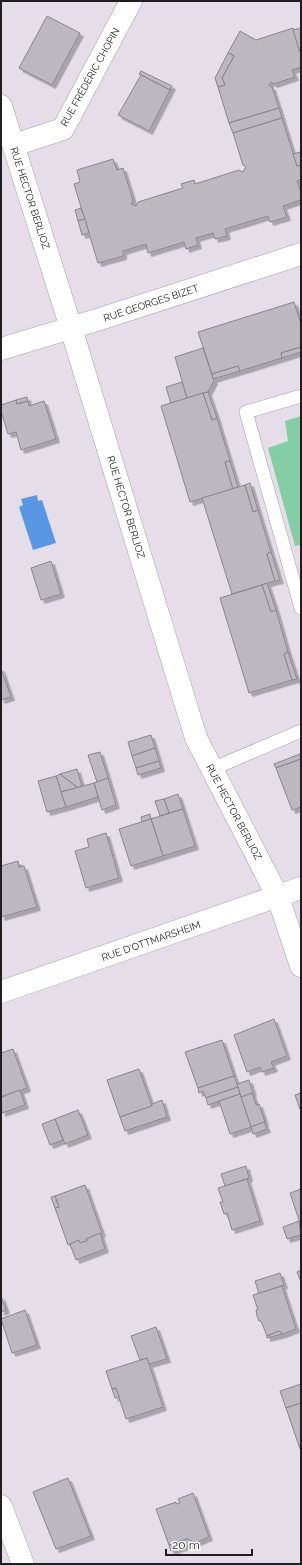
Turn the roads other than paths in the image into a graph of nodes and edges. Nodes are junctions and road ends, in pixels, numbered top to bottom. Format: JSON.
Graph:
{"nodes":[{"id":1,"x":131,"y":1,"type":"edge"},
{"id":2,"x":1,"y":106,"type":"edge"},
{"id":3,"x":14,"y":145,"type":"junction"},
{"id":4,"x":301,"y":254,"type":"edge"},
{"id":5,"x":71,"y":328,"type":"junction"},
{"id":6,"x":1,"y":349,"type":"edge"},
{"id":7,"x":301,"y":396,"type":"edge"},
{"id":8,"x":301,"y":608,"type":"edge"},
{"id":9,"x":301,"y":731,"type":"edge"},
{"id":10,"x":212,"y":769,"type":"junction"},
{"id":11,"x":301,"y":888,"type":"edge"},
{"id":12,"x":278,"y":897,"type":"junction"},
{"id":13,"x":301,"y":966,"type":"edge"},
{"id":14,"x":1,"y":992,"type":"edge"},
{"id":15,"x":1,"y":1506,"type":"edge"},
{"id":16,"x":23,"y":1564,"type":"edge"}],
"edges":[{"from":1,"to":3,"type":"street","name":"RUE FRÉDÉRIC CHOPIN"},
{"from":2,"to":3,"type":"street","name":"RUE HECTOR BERLIOZ"},
{"from":3,"to":5,"type":"street","name":"RUE HECTOR BERLIOZ"},
{"from":4,"to":5,"type":"street","name":"RUE GEORGES BIZET"},
{"from":5,"to":6,"type":"street","name":"RUE GEORGES BIZET"},
{"from":5,"to":10,"type":"street","name":"RUE HECTOR BERLIOZ"},
{"from":7,"to":8,"type":"lane"},
{"from":9,"to":10,"type":"lane"},
{"from":10,"to":12,"type":"street","name":"RUE HECTOR BERLIOZ"},
{"from":11,"to":12,"type":"street","name":"RUE D'OTTMARSHEIM"},
{"from":12,"to":13,"type":"street","name":"RUE HECTOR BERLIOZ"},
{"from":12,"to":14,"type":"street","name":"RUE D'OTTMARSHEIM"},
{"from":15,"to":16,"type":"street"}]}
